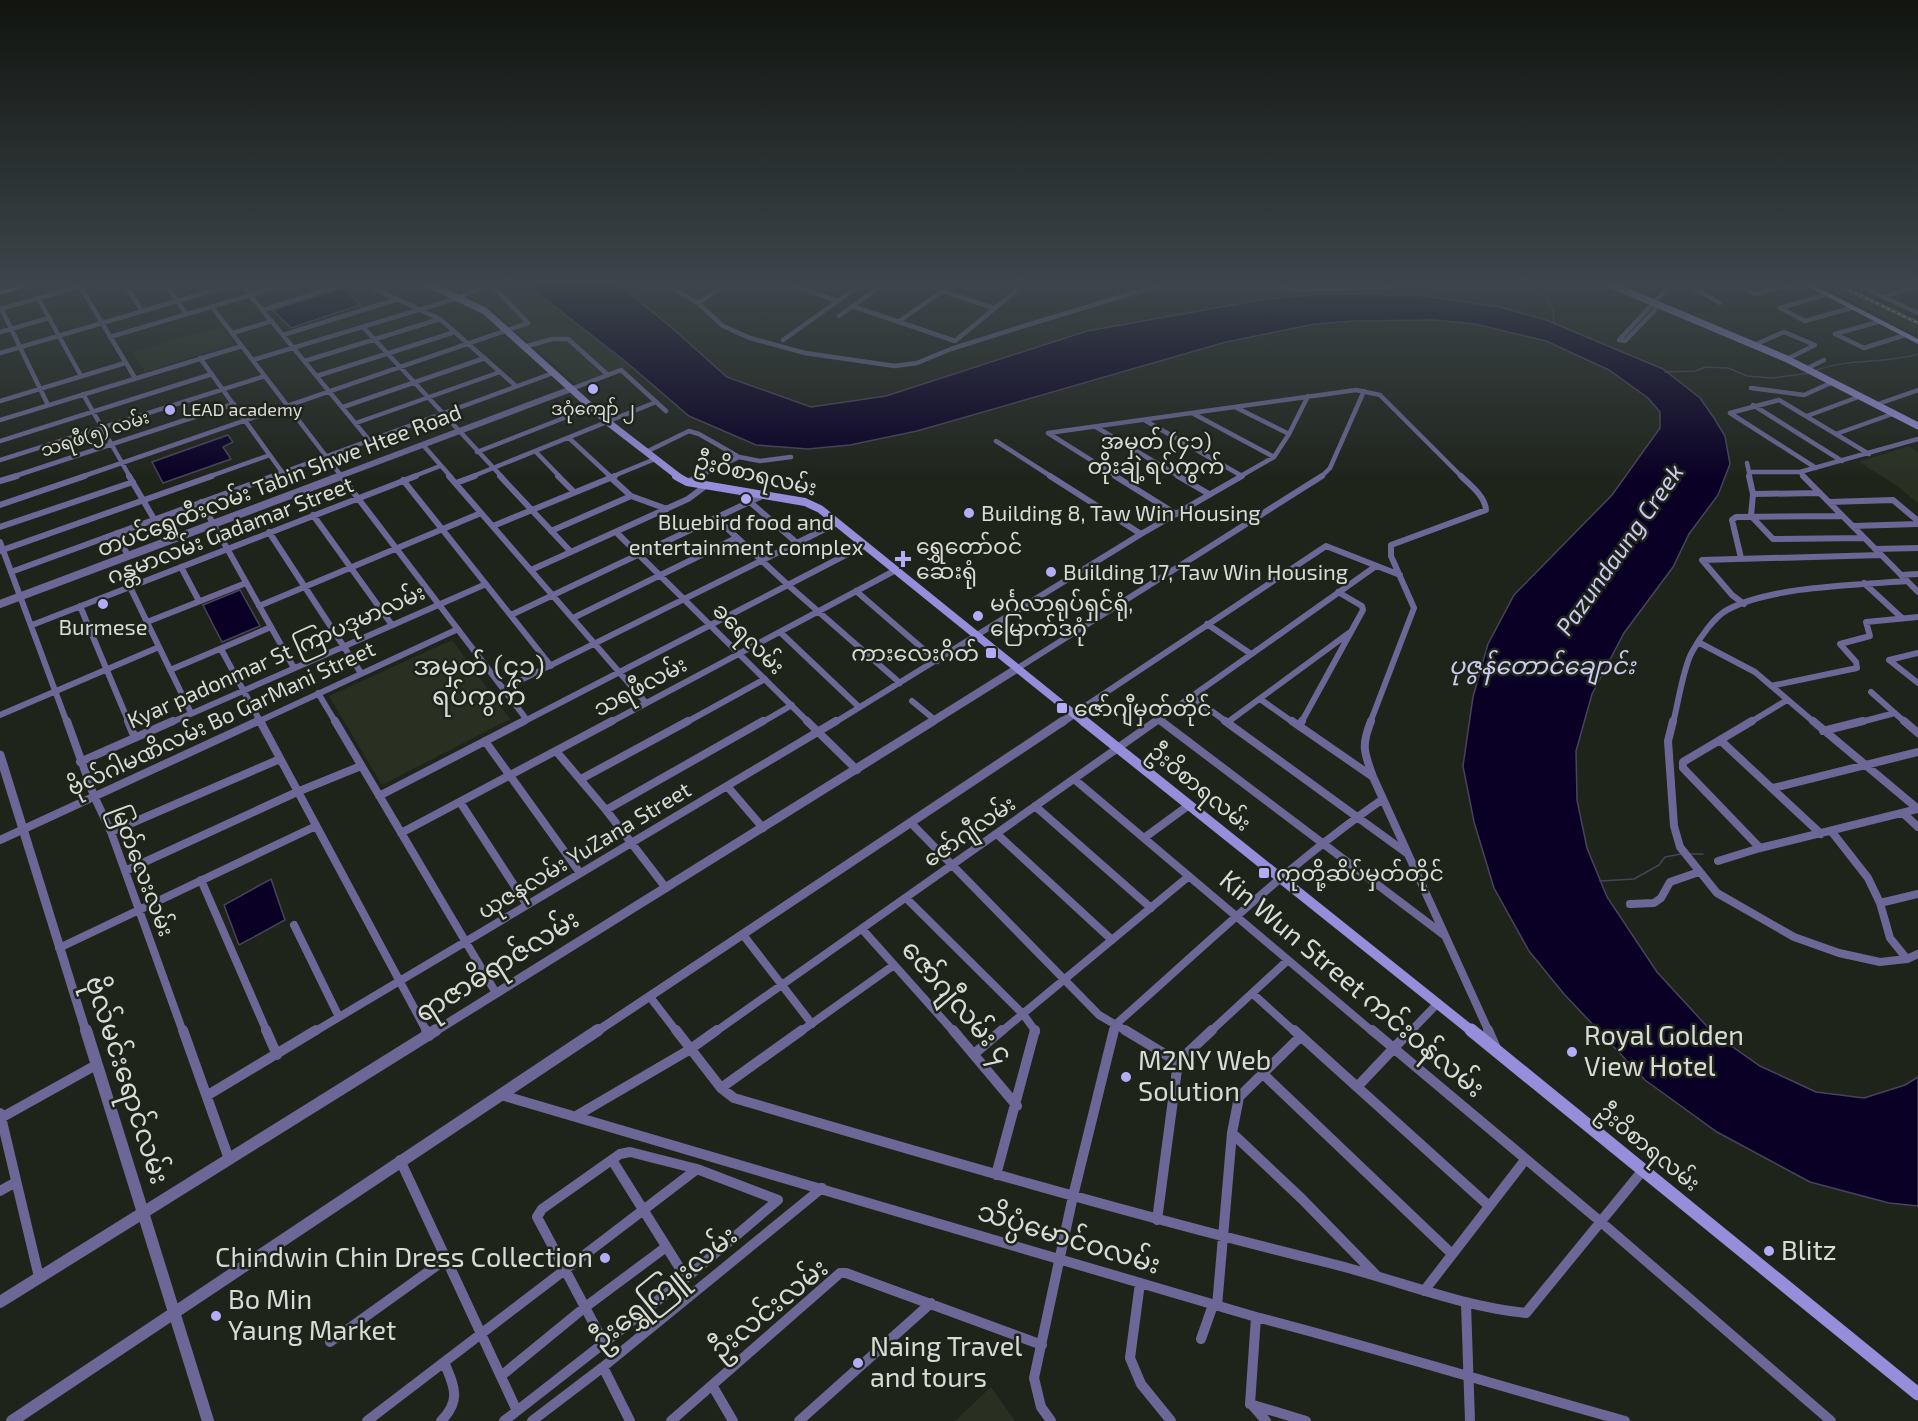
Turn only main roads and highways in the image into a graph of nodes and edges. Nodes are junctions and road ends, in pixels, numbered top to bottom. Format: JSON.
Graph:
{"nodes":[{"id":1,"x":524,"y":347,"type":"edge"},
{"id":2,"x":1760,"y":347,"type":"edge"},
{"id":3,"x":1914,"y":421,"type":"edge"},
{"id":4,"x":1918,"y":426,"type":"edge"},
{"id":5,"x":1891,"y":1372,"type":"junction"},
{"id":6,"x":1918,"y":1394,"type":"edge"},
{"id":7,"x":1918,"y":1402,"type":"edge"}],
"edges":[{"from":1,"to":5,"type":"main road","name":"ဦးဝိစာရလမ်း"},
{"from":2,"to":3,"type":"main road"},
{"from":3,"to":4,"type":"main road"},
{"from":5,"to":6,"type":"main road","name":"ဦးဝိစာရလမ်း"},
{"from":5,"to":7,"type":"main road"}]}
